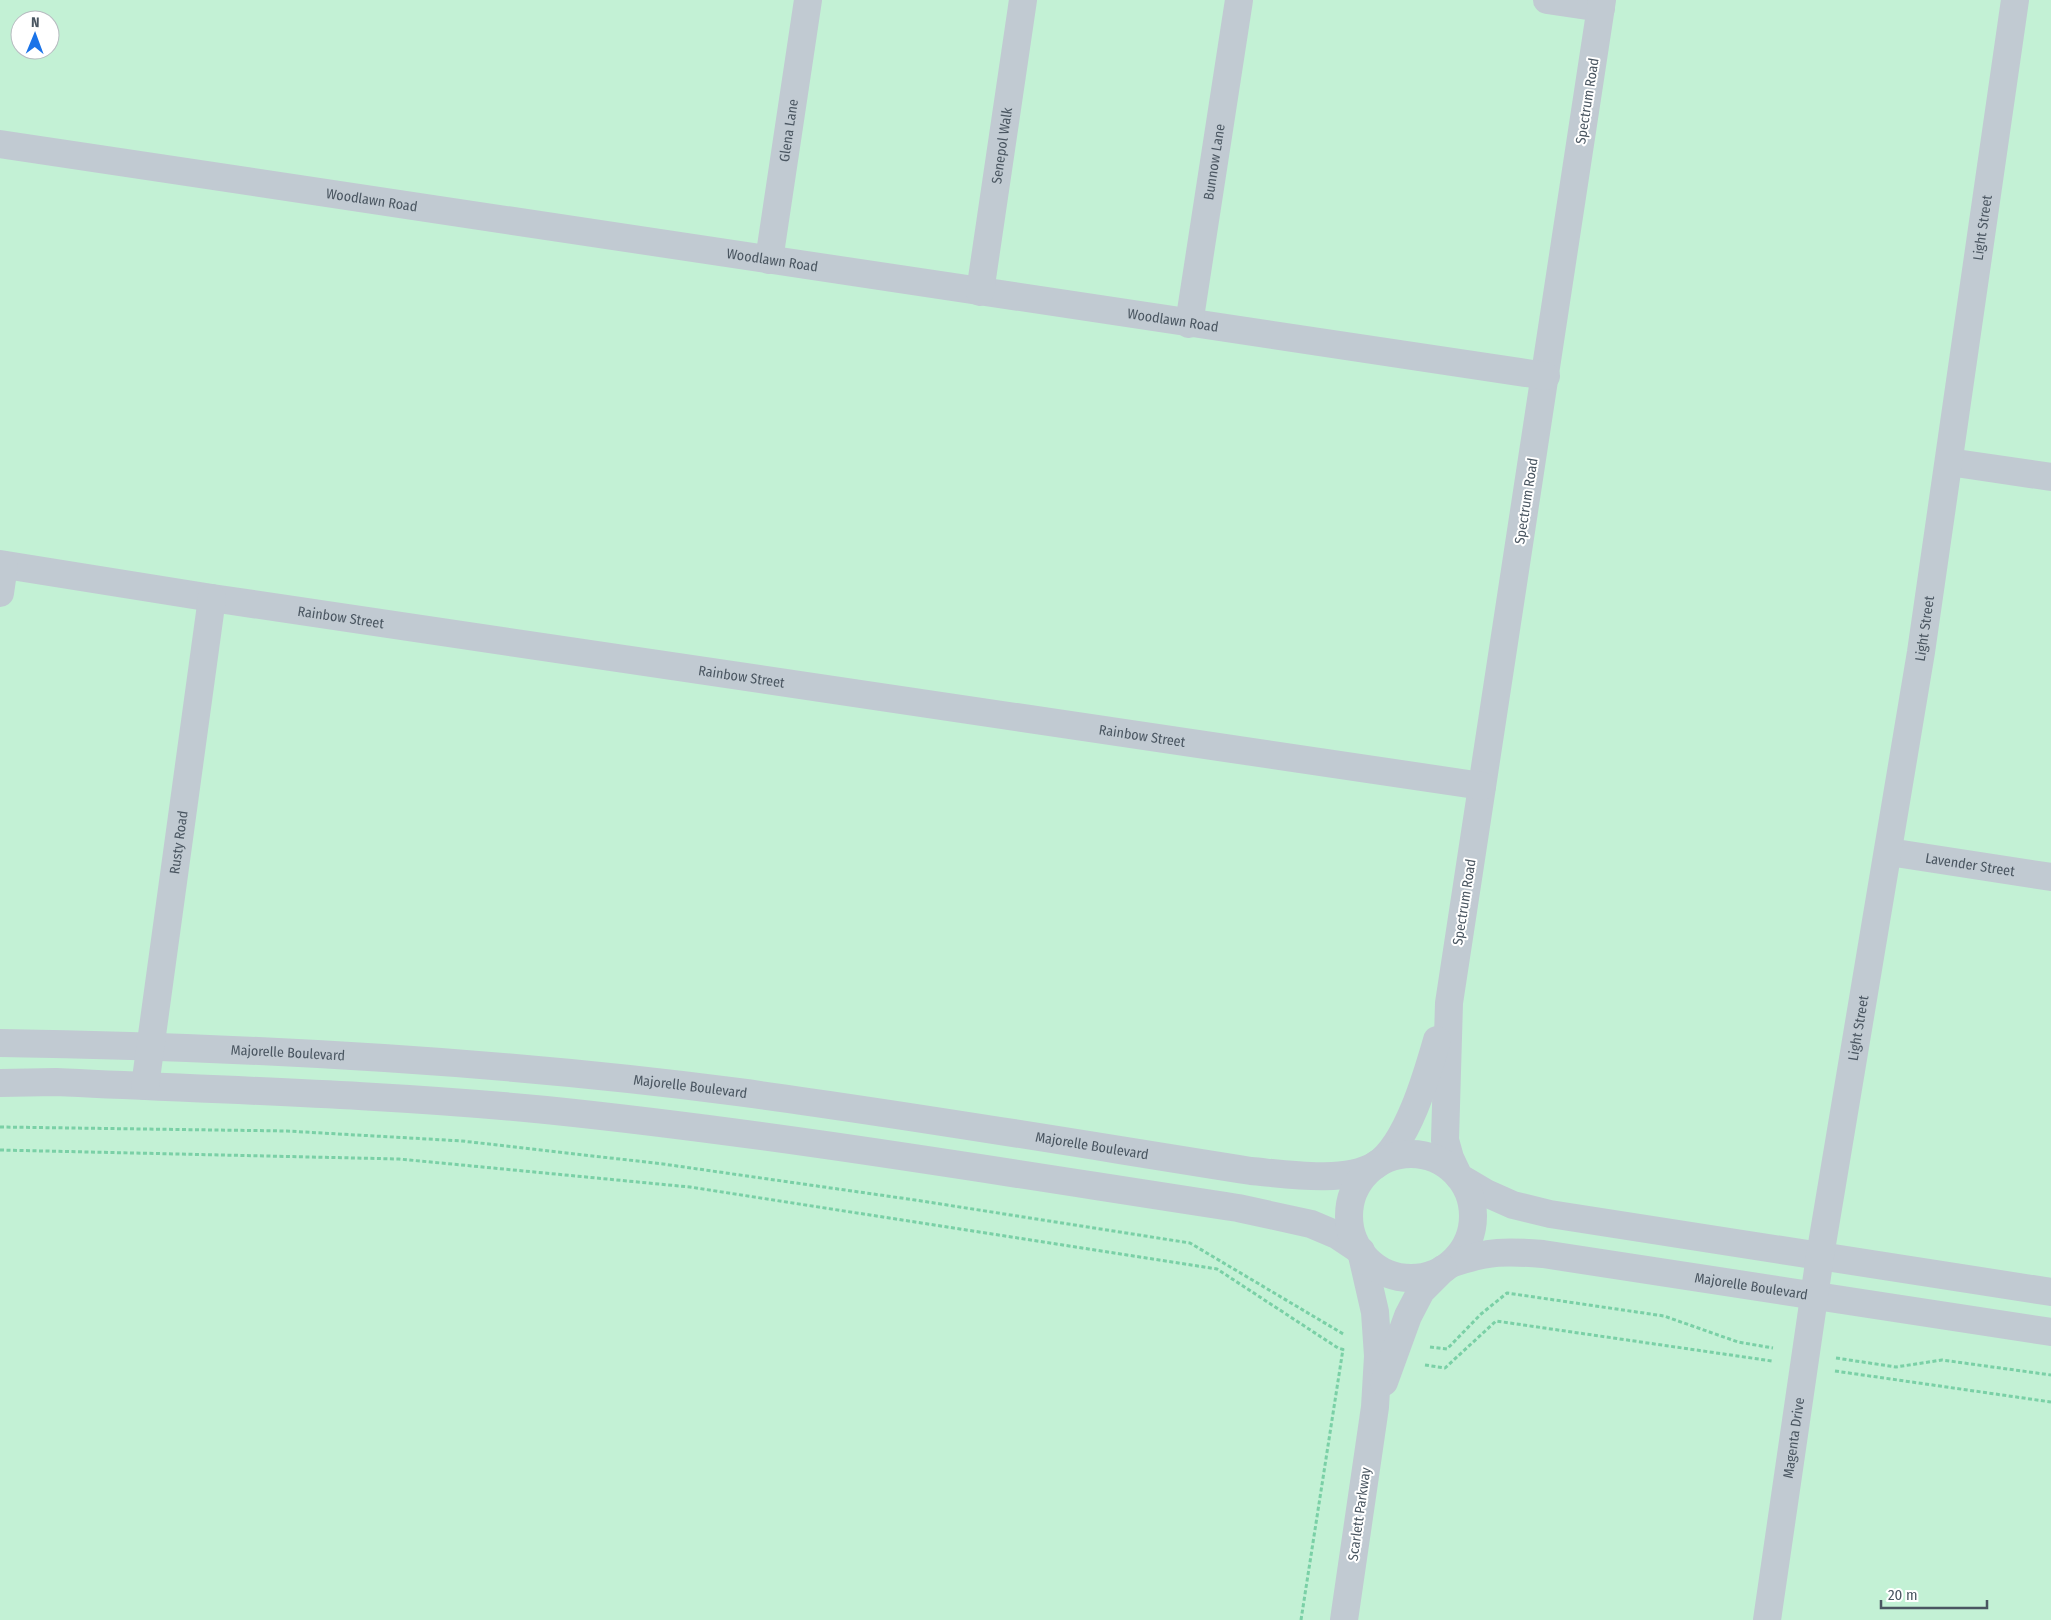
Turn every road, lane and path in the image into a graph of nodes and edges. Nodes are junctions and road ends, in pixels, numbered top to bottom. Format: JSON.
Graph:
{"nodes":[{"id":1,"x":808,"y":0,"type":"edge"},
{"id":2,"x":1023,"y":0,"type":"edge"},
{"id":3,"x":1239,"y":0,"type":"edge"},
{"id":4,"x":1547,"y":0,"type":"edge"},
{"id":5,"x":2014,"y":0,"type":"edge"},
{"id":6,"x":1602,"y":4,"type":"edge"},
{"id":7,"x":0,"y":144,"type":"edge"},
{"id":8,"x":769,"y":260,"type":"junction"},
{"id":9,"x":980,"y":292,"type":"junction"},
{"id":10,"x":1189,"y":324,"type":"junction"},
{"id":11,"x":1546,"y":376,"type":"junction"},
{"id":12,"x":1949,"y":462,"type":"junction"},
{"id":13,"x":2051,"y":477,"type":"edge"},
{"id":14,"x":2,"y":564,"type":"edge"},
{"id":15,"x":0,"y":593,"type":"edge"},
{"id":16,"x":212,"y":598,"type":"junction"},
{"id":17,"x":1482,"y":786,"type":"junction"},
{"id":18,"x":1889,"y":852,"type":"junction"},
{"id":19,"x":2051,"y":877,"type":"edge"},
{"id":20,"x":1449,"y":1003,"type":"junction"},
{"id":21,"x":0,"y":1043,"type":"edge"},
{"id":22,"x":150,"y":1045,"type":"junction"},
{"id":23,"x":0,"y":1083,"type":"edge"},
{"id":24,"x":144,"y":1086,"type":"junction"},
{"id":25,"x":0,"y":1127,"type":"edge"},
{"id":26,"x":0,"y":1150,"type":"edge"},
{"id":27,"x":1376,"y":1165,"type":"junction"},
{"id":28,"x":1460,"y":1177,"type":"junction"},
{"id":29,"x":1361,"y":1251,"type":"junction"},
{"id":30,"x":1820,"y":1256,"type":"junction"},
{"id":31,"x":1448,"y":1266,"type":"junction"},
{"id":32,"x":2051,"y":1292,"type":"edge"},
{"id":33,"x":1815,"y":1296,"type":"junction"},
{"id":34,"x":2051,"y":1332,"type":"edge"},
{"id":35,"x":1345,"y":1336,"type":"junction"},
{"id":36,"x":1343,"y":1350,"type":"junction"},
{"id":37,"x":1386,"y":1350,"type":"junction"},
{"id":38,"x":1806,"y":1360,"type":"junction"},
{"id":39,"x":2051,"y":1375,"type":"edge"},
{"id":40,"x":2051,"y":1402,"type":"edge"},
{"id":41,"x":1301,"y":1620,"type":"edge"},
{"id":42,"x":1344,"y":1620,"type":"edge"},
{"id":43,"x":1767,"y":1620,"type":"edge"}],
"edges":[{"from":1,"to":8,"type":"street","name":"Glena Lane"},
{"from":2,"to":9,"type":"street","name":"Senepol Walk"},
{"from":3,"to":10,"type":"street","name":"Bunnow Lane"},
{"from":4,"to":6,"type":"street"},
{"from":5,"to":12,"type":"street","name":"Light Street"},
{"from":6,"to":11,"type":"street","name":"Spectrum Road"},
{"from":7,"to":8,"type":"street","name":"Woodlawn Road"},
{"from":8,"to":9,"type":"street","name":"Woodlawn Road"},
{"from":9,"to":10,"type":"street","name":"Woodlawn Road"},
{"from":10,"to":11,"type":"street","name":"Woodlawn Road"},
{"from":11,"to":17,"type":"street","name":"Spectrum Road"},
{"from":12,"to":13,"type":"street"},
{"from":12,"to":18,"type":"street","name":"Light Street"},
{"from":14,"to":15,"type":"street"},
{"from":14,"to":16,"type":"street","name":"Rainbow Street"},
{"from":16,"to":17,"type":"street","name":"Rainbow Street"},
{"from":16,"to":22,"type":"street","name":"Rusty Road"},
{"from":17,"to":20,"type":"street","name":"Spectrum Road"},
{"from":18,"to":19,"type":"street","name":"Lavender Street"},
{"from":18,"to":30,"type":"street","name":"Light Street"},
{"from":20,"to":27,"type":"street","name":"Spectrum Road"},
{"from":20,"to":28,"type":"street","name":"Spectrum Road"},
{"from":21,"to":22,"type":"street","name":"Majorelle Boulevard"},
{"from":22,"to":24,"type":"street","name":"Rusty Road"},
{"from":22,"to":27,"type":"street","name":"Majorelle Boulevard"},
{"from":23,"to":24,"type":"street"},
{"from":24,"to":29,"type":"street"},
{"from":25,"to":35,"type":"path"},
{"from":26,"to":36,"type":"path"},
{"from":27,"to":28,"type":"street"},
{"from":27,"to":29,"type":"street"},
{"from":28,"to":30,"type":"street"},
{"from":28,"to":31,"type":"street"},
{"from":29,"to":31,"type":"street"},
{"from":29,"to":37,"type":"street","name":"Scarlett Parkway"},
{"from":30,"to":32,"type":"street"},
{"from":30,"to":33,"type":"street","name":"Magenta Drive"},
{"from":31,"to":33,"type":"street","name":"Majorelle Boulevard"},
{"from":31,"to":37,"type":"street","name":"Scarlett Parkway"},
{"from":33,"to":34,"type":"street","name":"Majorelle Boulevard"},
{"from":33,"to":38,"type":"street","name":"Magenta Drive"},
{"from":35,"to":36,"type":"path"},
{"from":35,"to":37,"type":"path"},
{"from":36,"to":37,"type":"path"},
{"from":36,"to":41,"type":"path"},
{"from":37,"to":38,"type":"path"},
{"from":37,"to":38,"type":"path"},
{"from":37,"to":42,"type":"street","name":"Scarlett Parkway"},
{"from":38,"to":39,"type":"path"},
{"from":38,"to":40,"type":"path"},
{"from":38,"to":43,"type":"street","name":"Magenta Drive"}]}
